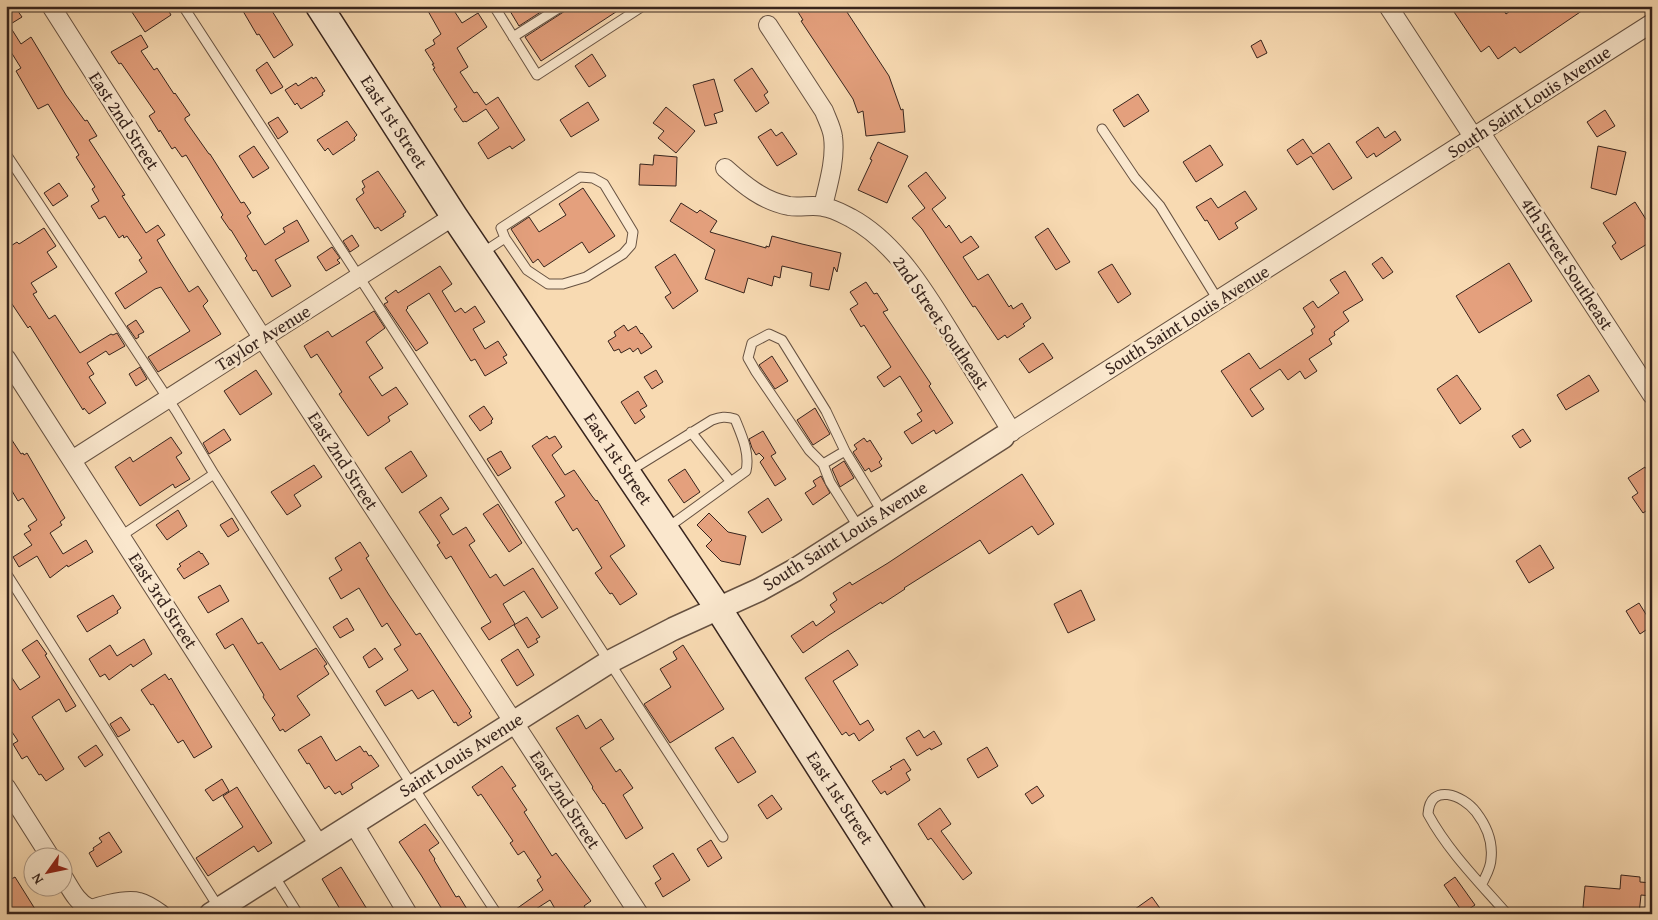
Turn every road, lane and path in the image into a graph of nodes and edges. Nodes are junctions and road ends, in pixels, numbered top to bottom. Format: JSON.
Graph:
{"nodes":[{"id":1,"x":50,"y":6,"type":"edge"},
{"id":2,"x":183,"y":6,"type":"edge"},
{"id":3,"x":320,"y":6,"type":"edge"},
{"id":4,"x":494,"y":6,"type":"edge"},
{"id":5,"x":562,"y":6,"type":"edge"},
{"id":6,"x":643,"y":6,"type":"edge"},
{"id":7,"x":1388,"y":6,"type":"edge"},
{"id":8,"x":1652,"y":23,"type":"edge"},
{"id":9,"x":768,"y":25,"type":"dead end"},
{"id":10,"x":514,"y":37,"type":"junction"},
{"id":11,"x":1102,"y":129,"type":"dead end"},
{"id":12,"x":1478,"y":135,"type":"junction"},
{"id":13,"x":6,"y":154,"type":"edge"},
{"id":14,"x":725,"y":168,"type":"dead end"},
{"id":15,"x":822,"y":206,"type":"junction"},
{"id":16,"x":454,"y":216,"type":"junction"},
{"id":17,"x":506,"y":238,"type":"junction"},
{"id":18,"x":480,"y":254,"type":"junction"},
{"id":19,"x":359,"y":277,"type":"junction"},
{"id":20,"x":1218,"y":300,"type":"junction"},
{"id":21,"x":263,"y":339,"type":"junction"},
{"id":22,"x":6,"y":358,"type":"edge"},
{"id":23,"x":1652,"y":395,"type":"edge"},
{"id":24,"x":167,"y":399,"type":"junction"},
{"id":25,"x":691,"y":432,"type":"junction"},
{"id":26,"x":1008,"y":434,"type":"junction"},
{"id":27,"x":845,"y":451,"type":"junction"},
{"id":28,"x":72,"y":460,"type":"junction"},
{"id":29,"x":823,"y":464,"type":"junction"},
{"id":30,"x":626,"y":472,"type":"junction"},
{"id":31,"x":214,"y":474,"type":"junction"},
{"id":32,"x":731,"y":482,"type":"junction"},
{"id":33,"x":883,"y":514,"type":"junction"},
{"id":34,"x":664,"y":529,"type":"junction"},
{"id":35,"x":859,"y":529,"type":"junction"},
{"id":36,"x":121,"y":536,"type":"junction"},
{"id":37,"x":6,"y":573,"type":"edge"},
{"id":38,"x":718,"y":608,"type":"junction"},
{"id":39,"x":609,"y":662,"type":"junction"},
{"id":40,"x":514,"y":722,"type":"junction"},
{"id":41,"x":412,"y":786,"type":"junction"},
{"id":42,"x":6,"y":787,"type":"edge"},
{"id":43,"x":353,"y":824,"type":"junction"},
{"id":44,"x":723,"y":837,"type":"dead end"},
{"id":45,"x":319,"y":845,"type":"junction"},
{"id":46,"x":45,"y":848,"type":"edge"},
{"id":47,"x":273,"y":874,"type":"junction"},
{"id":48,"x":1482,"y":884,"type":"junction"},
{"id":49,"x":72,"y":890,"type":"edge"},
{"id":50,"x":85,"y":911,"type":"edge"},
{"id":51,"x":215,"y":911,"type":"edge"},
{"id":52,"x":161,"y":914,"type":"edge"},
{"id":53,"x":298,"y":914,"type":"edge"},
{"id":54,"x":408,"y":914,"type":"edge"},
{"id":55,"x":497,"y":914,"type":"edge"},
{"id":56,"x":639,"y":914,"type":"edge"},
{"id":57,"x":914,"y":914,"type":"edge"},
{"id":58,"x":1507,"y":914,"type":"edge"}],
"edges":[{"from":1,"to":21,"type":"street","name":"East 2nd Street"},
{"from":2,"to":19,"type":"lane"},
{"from":3,"to":16,"type":"main road","name":"East 1st Street"},
{"from":4,"to":10,"type":"lane"},
{"from":5,"to":10,"type":"lane"},
{"from":6,"to":10,"type":"lane"},
{"from":7,"to":12,"type":"street","name":"4th Street Southeast"},
{"from":8,"to":12,"type":"street","name":"South Saint Louis Avenue"},
{"from":9,"to":15,"type":"street"},
{"from":11,"to":20,"type":"lane"},
{"from":12,"to":20,"type":"street","name":"South Saint Louis Avenue"},
{"from":12,"to":23,"type":"street","name":"4th Street Southeast"},
{"from":13,"to":24,"type":"lane"},
{"from":14,"to":15,"type":"street"},
{"from":15,"to":26,"type":"street","name":"2nd Street Southeast"},
{"from":16,"to":18,"type":"main road","name":"East 1st Street"},
{"from":16,"to":19,"type":"street","name":"Taylor Avenue"},
{"from":17,"to":17,"type":"lane"},
{"from":17,"to":18,"type":"lane"},
{"from":18,"to":30,"type":"main road","name":"East 1st Street"},
{"from":19,"to":21,"type":"street","name":"Taylor Avenue"},
{"from":19,"to":39,"type":"lane"},
{"from":20,"to":26,"type":"street","name":"South Saint Louis Avenue"},
{"from":21,"to":24,"type":"street","name":"Taylor Avenue"},
{"from":21,"to":40,"type":"street","name":"East 2nd Street"},
{"from":22,"to":28,"type":"street","name":"East 3rd Street"},
{"from":24,"to":28,"type":"street","name":"Taylor Avenue"},
{"from":24,"to":31,"type":"lane"},
{"from":25,"to":30,"type":"lane"},
{"from":25,"to":32,"type":"lane"},
{"from":25,"to":32,"type":"lane"},
{"from":26,"to":33,"type":"street","name":"South Saint Louis Avenue"},
{"from":27,"to":29,"type":"lane"},
{"from":27,"to":29,"type":"lane"},
{"from":27,"to":33,"type":"lane"},
{"from":28,"to":36,"type":"street","name":"East 3rd Street"},
{"from":29,"to":35,"type":"lane"},
{"from":30,"to":34,"type":"main road","name":"East 1st Street"},
{"from":31,"to":36,"type":"lane"},
{"from":31,"to":41,"type":"lane"},
{"from":32,"to":34,"type":"lane"},
{"from":33,"to":35,"type":"street","name":"South Saint Louis Avenue"},
{"from":34,"to":38,"type":"main road","name":"East 1st Street"},
{"from":35,"to":38,"type":"street","name":"South Saint Louis Avenue"},
{"from":36,"to":45,"type":"street","name":"East 3rd Street"},
{"from":37,"to":51,"type":"lane"},
{"from":38,"to":39,"type":"street","name":"Saint Louis Avenue"},
{"from":38,"to":57,"type":"main road","name":"East 1st Street"},
{"from":39,"to":40,"type":"street","name":"Saint Louis Avenue"},
{"from":39,"to":44,"type":"lane"},
{"from":40,"to":41,"type":"street","name":"Saint Louis Avenue"},
{"from":40,"to":56,"type":"street","name":"East 2nd Street"},
{"from":41,"to":43,"type":"street","name":"Saint Louis Avenue"},
{"from":41,"to":55,"type":"lane"},
{"from":42,"to":46,"type":"street"},
{"from":43,"to":45,"type":"street","name":"Saint Louis Avenue"},
{"from":43,"to":54,"type":"street"},
{"from":45,"to":47,"type":"street","name":"Saint Louis Avenue"},
{"from":47,"to":51,"type":"street","name":"Saint Louis Avenue"},
{"from":47,"to":53,"type":"lane"},
{"from":48,"to":48,"type":"lane"},
{"from":48,"to":58,"type":"lane"},
{"from":49,"to":50,"type":"street"},
{"from":50,"to":52,"type":"street"}]}
